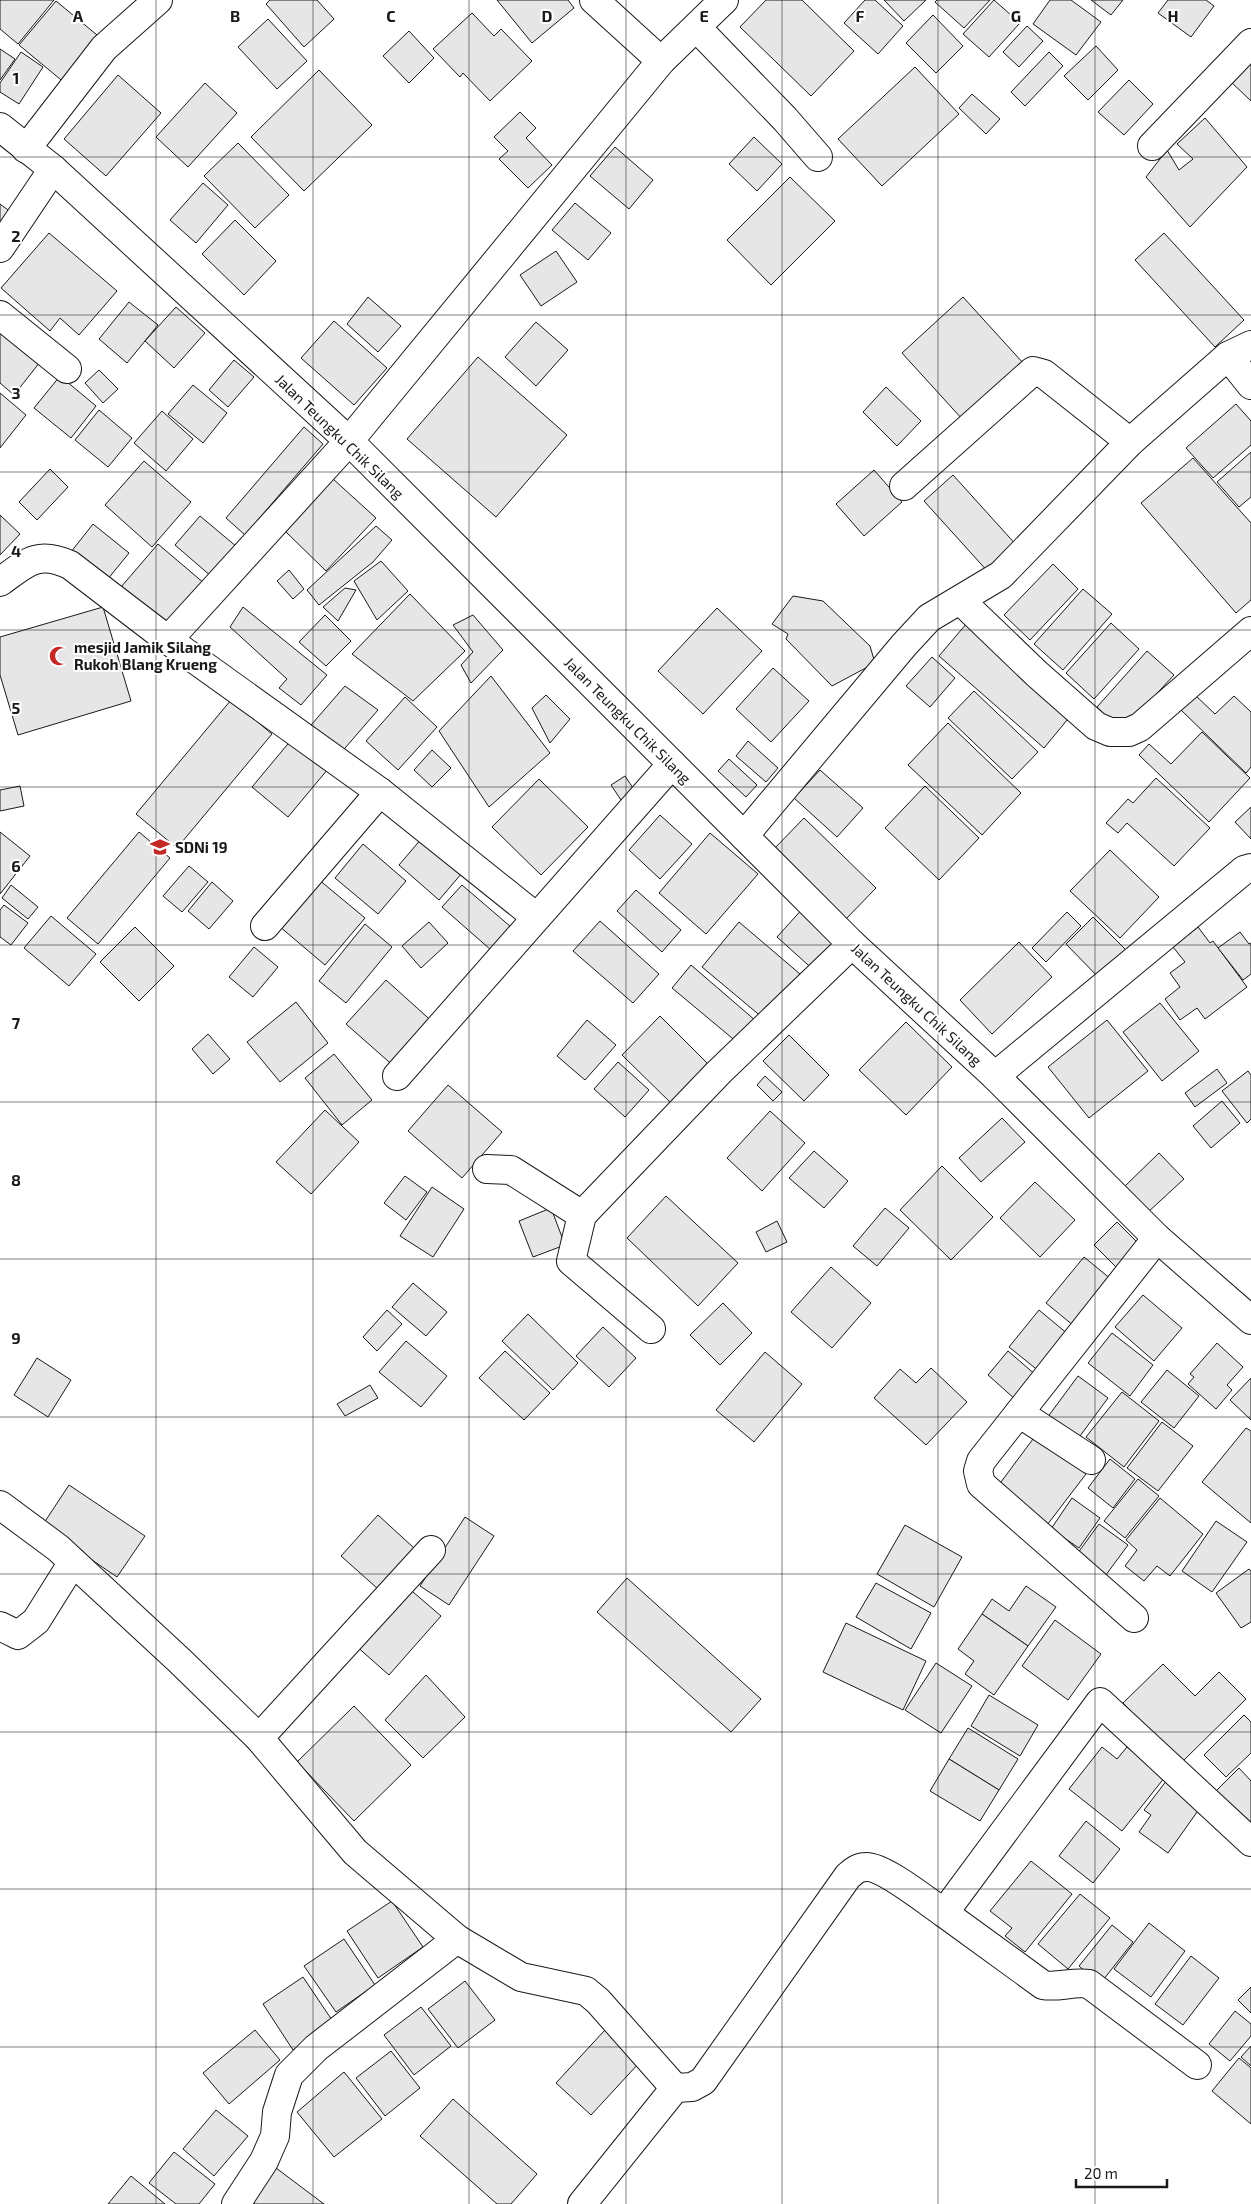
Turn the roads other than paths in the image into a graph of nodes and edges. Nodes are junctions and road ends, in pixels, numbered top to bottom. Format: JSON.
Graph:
{"nodes":[{"id":1,"x":158,"y":0,"type":"edge"},
{"id":2,"x":594,"y":0,"type":"edge"},
{"id":3,"x":724,"y":0,"type":"edge"},
{"id":4,"x":696,"y":28,"type":"junction"},
{"id":5,"x":1251,"y":44,"type":"edge"},
{"id":6,"x":662,"y":62,"type":"junction"},
{"id":7,"x":0,"y":126,"type":"edge"},
{"id":8,"x":1152,"y":146,"type":"dead end"},
{"id":9,"x":26,"y":149,"type":"junction"},
{"id":10,"x":818,"y":157,"type":"dead end"},
{"id":11,"x":53,"y":169,"type":"junction"},
{"id":12,"x":0,"y":248,"type":"edge"},
{"id":13,"x":0,"y":315,"type":"edge"},
{"id":14,"x":1239,"y":351,"type":"edge"},
{"id":15,"x":67,"y":369,"type":"dead end"},
{"id":16,"x":1251,"y":386,"type":"edge"},
{"id":17,"x":349,"y":441,"type":"junction"},
{"id":18,"x":1130,"y":442,"type":"junction"},
{"id":19,"x":904,"y":486,"type":"dead end"},
{"id":20,"x":0,"y":582,"type":"edge"},
{"id":21,"x":961,"y":601,"type":"junction"},
{"id":22,"x":1251,"y":631,"type":"edge"},
{"id":23,"x":168,"y":640,"type":"junction"},
{"id":24,"x":672,"y":764,"type":"junction"},
{"id":25,"x":380,"y":792,"type":"junction"},
{"id":26,"x":744,"y":836,"type":"junction"},
{"id":27,"x":1251,"y":868,"type":"edge"},
{"id":28,"x":536,"y":917,"type":"junction"},
{"id":29,"x":265,"y":926,"type":"dead end"},
{"id":30,"x":852,"y":944,"type":"junction"},
{"id":31,"x":397,"y":1076,"type":"dead end"},
{"id":32,"x":995,"y":1076,"type":"junction"},
{"id":33,"x":487,"y":1169,"type":"dead end"},
{"id":34,"x":582,"y":1215,"type":"junction"},
{"id":35,"x":1157,"y":1238,"type":"junction"},
{"id":36,"x":1251,"y":1320,"type":"edge"},
{"id":37,"x":650,"y":1329,"type":"dead end"},
{"id":38,"x":1019,"y":1413,"type":"junction"},
{"id":39,"x":1091,"y":1460,"type":"dead end"},
{"id":40,"x":0,"y":1505,"type":"edge"},
{"id":41,"x":431,"y":1550,"type":"dead end"},
{"id":42,"x":73,"y":1562,"type":"junction"},
{"id":43,"x":1134,"y":1618,"type":"dead end"},
{"id":44,"x":0,"y":1626,"type":"edge"},
{"id":45,"x":259,"y":1738,"type":"junction"},
{"id":46,"x":1251,"y":1842,"type":"edge"},
{"id":47,"x":944,"y":1913,"type":"junction"},
{"id":48,"x":457,"y":1940,"type":"junction"},
{"id":49,"x":1197,"y":2066,"type":"dead end"},
{"id":50,"x":675,"y":2088,"type":"junction"},
{"id":51,"x":236,"y":2204,"type":"edge"},
{"id":52,"x":582,"y":2204,"type":"edge"}],
"edges":[{"from":1,"to":9,"type":"street"},
{"from":2,"to":6,"type":"street"},
{"from":3,"to":4,"type":"street"},
{"from":4,"to":6,"type":"street"},
{"from":4,"to":10,"type":"street"},
{"from":5,"to":8,"type":"street"},
{"from":6,"to":17,"type":"street"},
{"from":7,"to":9,"type":"street","name":"Jalan Teungku Chik Silang"},
{"from":9,"to":11,"type":"street","name":"Jalan Teungku Chik Silang"},
{"from":11,"to":12,"type":"street"},
{"from":11,"to":17,"type":"street","name":"Jalan Teungku Chik Silang"},
{"from":13,"to":15,"type":"street"},
{"from":14,"to":16,"type":"street"},
{"from":14,"to":18,"type":"street"},
{"from":17,"to":23,"type":"street"},
{"from":17,"to":24,"type":"street","name":"Jalan Teungku Chik Silang"},
{"from":18,"to":19,"type":"street"},
{"from":18,"to":21,"type":"street"},
{"from":20,"to":23,"type":"street"},
{"from":21,"to":22,"type":"street"},
{"from":21,"to":26,"type":"street"},
{"from":23,"to":25,"type":"street"},
{"from":24,"to":26,"type":"street","name":"Jalan Teungku Chik Silang"},
{"from":24,"to":28,"type":"street"},
{"from":25,"to":28,"type":"street"},
{"from":25,"to":29,"type":"street"},
{"from":26,"to":30,"type":"street","name":"Jalan Teungku Chik Silang"},
{"from":27,"to":32,"type":"street"},
{"from":28,"to":31,"type":"street"},
{"from":30,"to":32,"type":"street","name":"Jalan Teungku Chik Silang"},
{"from":30,"to":34,"type":"street"},
{"from":32,"to":35,"type":"street","name":"Jalan Teungku Chik Silang"},
{"from":33,"to":34,"type":"street"},
{"from":34,"to":37,"type":"street"},
{"from":35,"to":36,"type":"street","name":"Jalan Teungku Chik Silang"},
{"from":35,"to":38,"type":"street"},
{"from":38,"to":39,"type":"street"},
{"from":38,"to":43,"type":"street"},
{"from":40,"to":42,"type":"street"},
{"from":41,"to":45,"type":"street"},
{"from":42,"to":44,"type":"street"},
{"from":42,"to":45,"type":"street"},
{"from":45,"to":48,"type":"street"},
{"from":46,"to":47,"type":"street"},
{"from":47,"to":49,"type":"street"},
{"from":47,"to":50,"type":"street"},
{"from":48,"to":50,"type":"street"},
{"from":48,"to":51,"type":"street"},
{"from":50,"to":52,"type":"street"}]}
